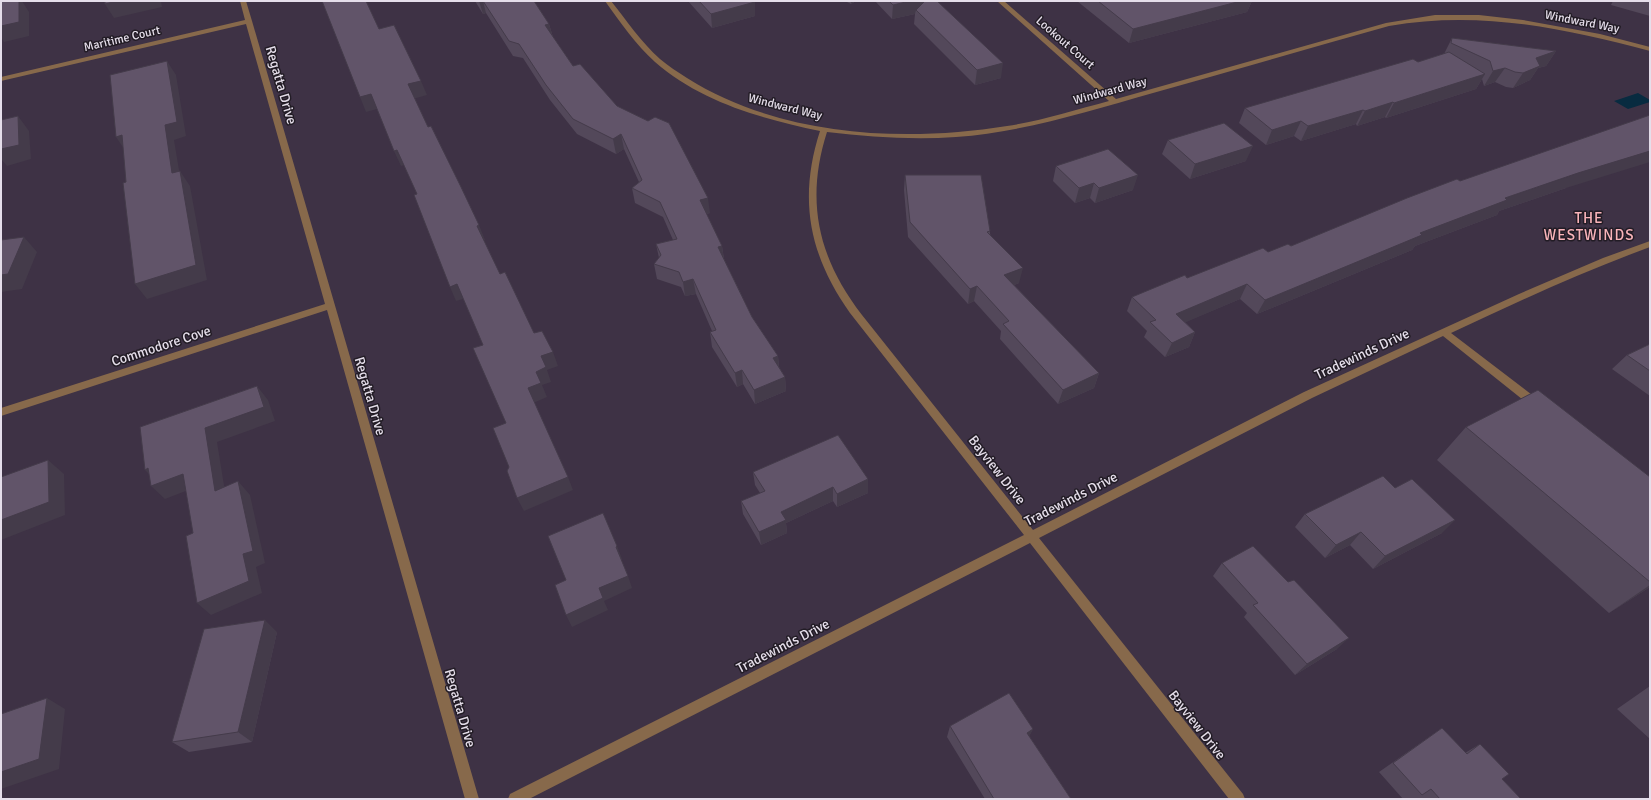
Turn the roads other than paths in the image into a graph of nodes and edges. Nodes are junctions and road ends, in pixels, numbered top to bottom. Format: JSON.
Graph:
{"nodes":[{"id":1,"x":243,"y":1,"type":"edge"},
{"id":2,"x":608,"y":1,"type":"edge"},
{"id":3,"x":1000,"y":1,"type":"edge"},
{"id":4,"x":249,"y":20,"type":"junction"},
{"id":5,"x":1650,"y":49,"type":"edge"},
{"id":6,"x":1,"y":79,"type":"edge"},
{"id":7,"x":1115,"y":102,"type":"junction"},
{"id":8,"x":824,"y":129,"type":"junction"},
{"id":9,"x":1650,"y":244,"type":"edge"},
{"id":10,"x":329,"y":306,"type":"junction"},
{"id":11,"x":1444,"y":332,"type":"junction"},
{"id":12,"x":1543,"y":409,"type":"edge"},
{"id":13,"x":1,"y":412,"type":"edge"},
{"id":14,"x":1031,"y":537,"type":"junction"},
{"id":15,"x":472,"y":799,"type":"edge"},
{"id":16,"x":515,"y":799,"type":"edge"},
{"id":17,"x":1238,"y":799,"type":"edge"}],
"edges":[{"from":1,"to":4,"type":"street","name":"Regatta Drive"},
{"from":2,"to":8,"type":"street","name":"Windward Way"},
{"from":3,"to":7,"type":"street","name":"Lookout Court"},
{"from":4,"to":6,"type":"street","name":"Maritime Court"},
{"from":4,"to":10,"type":"street","name":"Regatta Drive"},
{"from":5,"to":7,"type":"street","name":"Windward Way"},
{"from":7,"to":8,"type":"street","name":"Windward Way"},
{"from":8,"to":14,"type":"street","name":"Bayview Drive"},
{"from":9,"to":11,"type":"street","name":"Tradewinds Drive"},
{"from":10,"to":13,"type":"street","name":"Commodore Cove"},
{"from":10,"to":15,"type":"street","name":"Regatta Drive"},
{"from":11,"to":12,"type":"street"},
{"from":11,"to":14,"type":"street","name":"Tradewinds Drive"},
{"from":14,"to":16,"type":"street","name":"Tradewinds Drive"},
{"from":14,"to":17,"type":"street","name":"Bayview Drive"}]}
